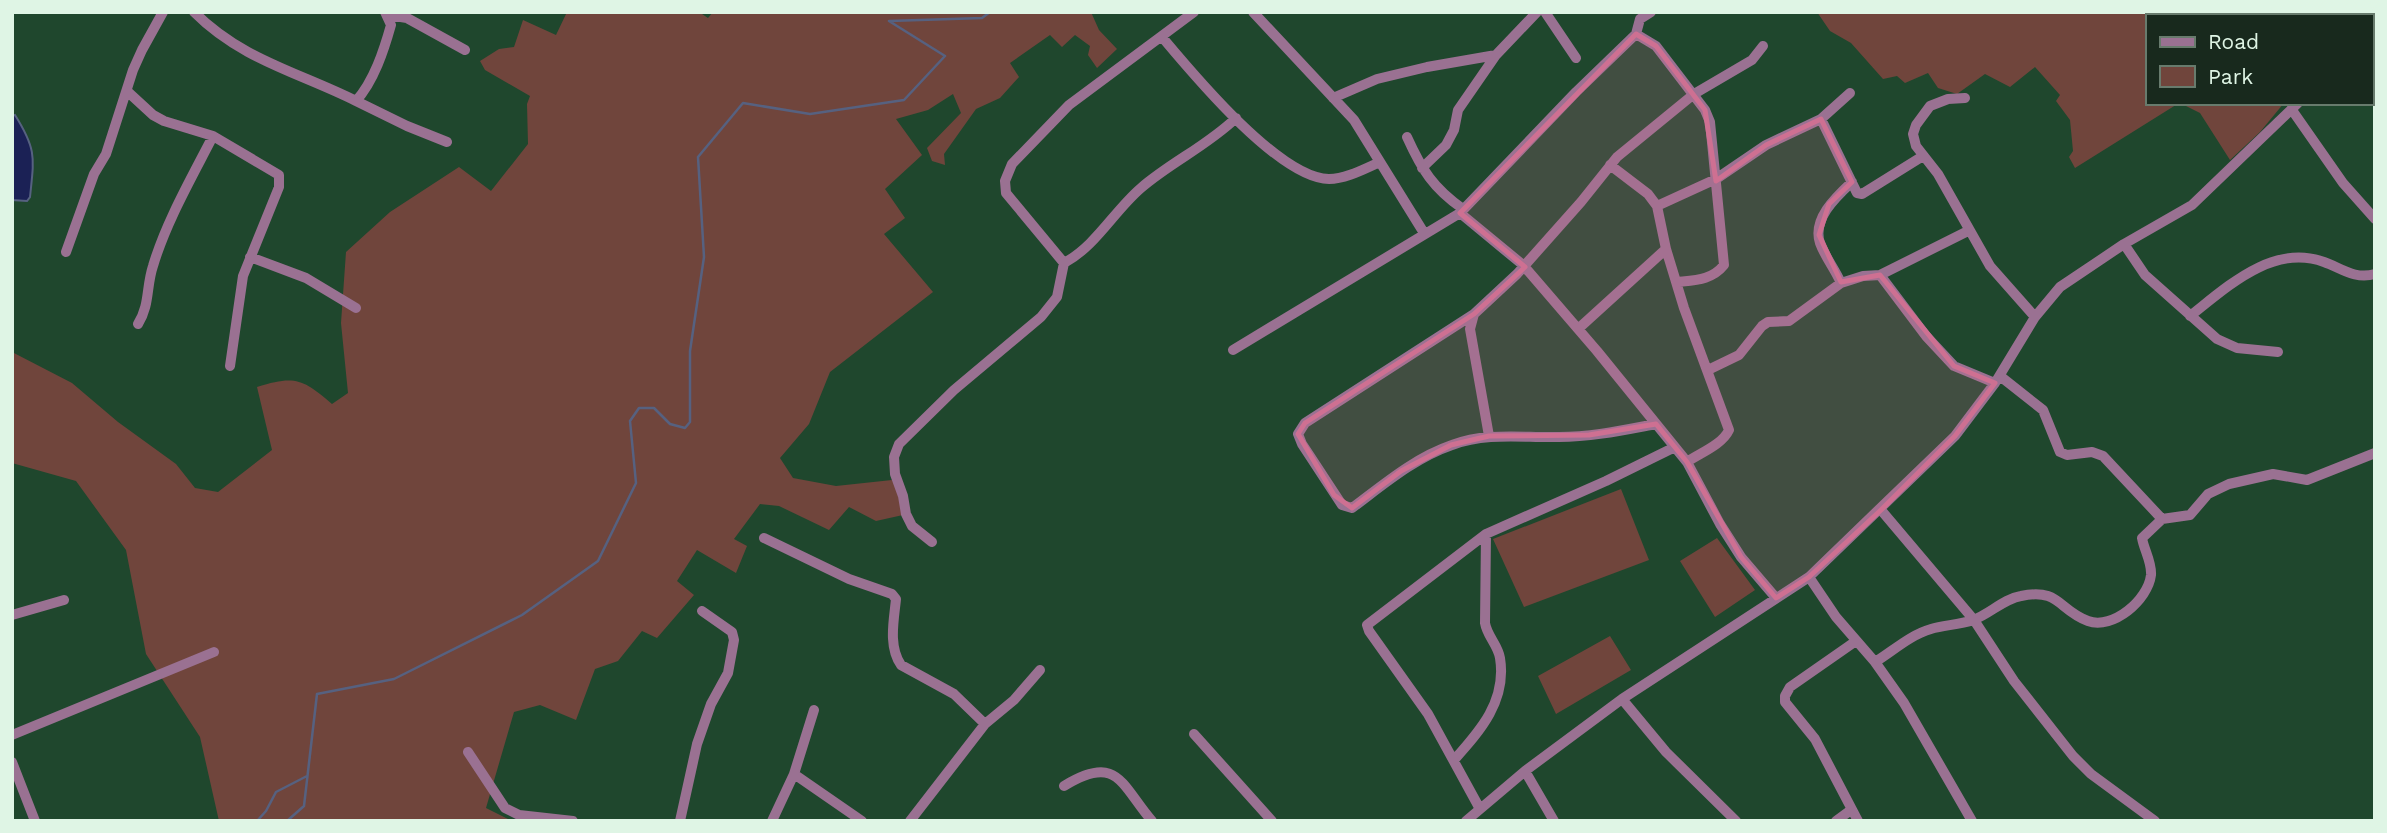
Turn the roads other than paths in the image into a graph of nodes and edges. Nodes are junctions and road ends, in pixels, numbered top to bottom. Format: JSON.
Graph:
{"nodes":[{"id":1,"x":163,"y":12,"type":"edge"},
{"id":2,"x":1194,"y":12,"type":"edge"},
{"id":3,"x":1253,"y":12,"type":"edge"},
{"id":4,"x":1537,"y":12,"type":"edge"},
{"id":5,"x":1545,"y":12,"type":"edge"},
{"id":6,"x":1651,"y":12,"type":"edge"},
{"id":7,"x":197,"y":14,"type":"edge"},
{"id":8,"x":386,"y":14,"type":"edge"},
{"id":9,"x":1636,"y":34,"type":"junction"},
{"id":10,"x":1162,"y":37,"type":"junction"},
{"id":11,"x":1763,"y":46,"type":"dead end"},
{"id":12,"x":465,"y":50,"type":"dead end"},
{"id":13,"x":1496,"y":55,"type":"junction"},
{"id":14,"x":1576,"y":58,"type":"dead end"},
{"id":15,"x":128,"y":92,"type":"junction"},
{"id":16,"x":1850,"y":93,"type":"dead end"},
{"id":17,"x":1694,"y":94,"type":"junction"},
{"id":18,"x":1965,"y":98,"type":"dead end"},
{"id":19,"x":1333,"y":99,"type":"junction"},
{"id":20,"x":356,"y":101,"type":"junction"},
{"id":21,"x":2295,"y":107,"type":"edge"},
{"id":22,"x":1236,"y":118,"type":"junction"},
{"id":23,"x":1821,"y":119,"type":"junction"},
{"id":24,"x":212,"y":136,"type":"junction"},
{"id":25,"x":1407,"y":137,"type":"dead end"},
{"id":26,"x":447,"y":142,"type":"dead end"},
{"id":27,"x":1923,"y":156,"type":"junction"},
{"id":28,"x":1380,"y":162,"type":"junction"},
{"id":29,"x":1610,"y":165,"type":"junction"},
{"id":30,"x":1422,"y":168,"type":"junction"},
{"id":31,"x":1716,"y":179,"type":"junction"},
{"id":32,"x":1852,"y":182,"type":"junction"},
{"id":33,"x":1657,"y":206,"type":"junction"},
{"id":34,"x":1462,"y":211,"type":"junction"},
{"id":35,"x":2375,"y":219,"type":"edge"},
{"id":36,"x":1968,"y":231,"type":"junction"},
{"id":37,"x":1424,"y":233,"type":"junction"},
{"id":38,"x":2124,"y":244,"type":"junction"},
{"id":39,"x":1666,"y":249,"type":"junction"},
{"id":40,"x":66,"y":252,"type":"dead end"},
{"id":41,"x":250,"y":257,"type":"junction"},
{"id":42,"x":1064,"y":263,"type":"junction"},
{"id":43,"x":1523,"y":265,"type":"junction"},
{"id":44,"x":2375,"y":274,"type":"edge"},
{"id":45,"x":1880,"y":275,"type":"junction"},
{"id":46,"x":1677,"y":282,"type":"junction"},
{"id":47,"x":1841,"y":283,"type":"junction"},
{"id":48,"x":356,"y":307,"type":"dead end"},
{"id":49,"x":1474,"y":314,"type":"junction"},
{"id":50,"x":2190,"y":316,"type":"junction"},
{"id":51,"x":2035,"y":317,"type":"junction"},
{"id":52,"x":138,"y":324,"type":"dead end"},
{"id":53,"x":1578,"y":329,"type":"junction"},
{"id":54,"x":1233,"y":349,"type":"dead end"},
{"id":55,"x":2278,"y":352,"type":"dead end"},
{"id":56,"x":230,"y":366,"type":"dead end"},
{"id":57,"x":1708,"y":370,"type":"junction"},
{"id":58,"x":1998,"y":380,"type":"junction"},
{"id":59,"x":1656,"y":424,"type":"junction"},
{"id":60,"x":1489,"y":436,"type":"junction"},
{"id":61,"x":1675,"y":447,"type":"junction"},
{"id":62,"x":2375,"y":453,"type":"edge"},
{"id":63,"x":1686,"y":462,"type":"junction"},
{"id":64,"x":1881,"y":510,"type":"junction"},
{"id":65,"x":2162,"y":519,"type":"junction"},
{"id":66,"x":1486,"y":534,"type":"junction"},
{"id":67,"x":764,"y":538,"type":"dead end"},
{"id":68,"x":932,"y":542,"type":"dead end"},
{"id":69,"x":1809,"y":577,"type":"junction"},
{"id":70,"x":1776,"y":598,"type":"junction"},
{"id":71,"x":64,"y":600,"type":"dead end"},
{"id":72,"x":702,"y":611,"type":"dead end"},
{"id":73,"x":12,"y":615,"type":"edge"},
{"id":74,"x":1974,"y":620,"type":"junction"},
{"id":75,"x":1856,"y":641,"type":"junction"},
{"id":76,"x":214,"y":652,"type":"dead end"},
{"id":77,"x":1875,"y":662,"type":"junction"},
{"id":78,"x":1041,"y":670,"type":"dead end"},
{"id":79,"x":1622,"y":699,"type":"junction"},
{"id":80,"x":814,"y":710,"type":"dead end"},
{"id":81,"x":985,"y":724,"type":"junction"},
{"id":82,"x":1194,"y":734,"type":"dead end"},
{"id":83,"x":12,"y":735,"type":"edge"},
{"id":84,"x":468,"y":751,"type":"dead end"},
{"id":85,"x":1454,"y":761,"type":"junction"},
{"id":86,"x":12,"y":762,"type":"edge"},
{"id":87,"x":1525,"y":771,"type":"junction"},
{"id":88,"x":794,"y":774,"type":"junction"},
{"id":89,"x":1064,"y":786,"type":"dead end"},
{"id":90,"x":1480,"y":809,"type":"junction"},
{"id":91,"x":1851,"y":810,"type":"junction"},
{"id":92,"x":35,"y":821,"type":"edge"},
{"id":93,"x":573,"y":821,"type":"edge"},
{"id":94,"x":680,"y":821,"type":"edge"},
{"id":95,"x":772,"y":821,"type":"edge"},
{"id":96,"x":862,"y":821,"type":"edge"},
{"id":97,"x":910,"y":821,"type":"edge"},
{"id":98,"x":1152,"y":821,"type":"edge"},
{"id":99,"x":1272,"y":821,"type":"edge"},
{"id":100,"x":1466,"y":821,"type":"edge"},
{"id":101,"x":1554,"y":821,"type":"edge"},
{"id":102,"x":1736,"y":821,"type":"edge"},
{"id":103,"x":1836,"y":821,"type":"edge"},
{"id":104,"x":1858,"y":821,"type":"edge"},
{"id":105,"x":1972,"y":821,"type":"edge"},
{"id":106,"x":2155,"y":821,"type":"edge"}],
"edges":[{"from":1,"to":15,"type":"street"},
{"from":2,"to":10,"type":"street"},
{"from":3,"to":19,"type":"street"},
{"from":4,"to":13,"type":"street"},
{"from":5,"to":14,"type":"street"},
{"from":6,"to":9,"type":"street"},
{"from":7,"to":20,"type":"street"},
{"from":8,"to":12,"type":"street"},
{"from":8,"to":20,"type":"street"},
{"from":9,"to":17,"type":"street"},
{"from":9,"to":34,"type":"street"},
{"from":10,"to":22,"type":"street"},
{"from":10,"to":42,"type":"street"},
{"from":11,"to":17,"type":"street"},
{"from":13,"to":19,"type":"street"},
{"from":13,"to":30,"type":"street"},
{"from":15,"to":24,"type":"street"},
{"from":15,"to":40,"type":"street"},
{"from":16,"to":23,"type":"street"},
{"from":17,"to":29,"type":"street"},
{"from":17,"to":31,"type":"street"},
{"from":18,"to":27,"type":"street"},
{"from":19,"to":28,"type":"street"},
{"from":20,"to":26,"type":"street"},
{"from":21,"to":35,"type":"street"},
{"from":21,"to":38,"type":"street"},
{"from":22,"to":28,"type":"street"},
{"from":22,"to":42,"type":"street"},
{"from":23,"to":31,"type":"street"},
{"from":23,"to":32,"type":"street"},
{"from":24,"to":41,"type":"street"},
{"from":24,"to":52,"type":"street"},
{"from":25,"to":30,"type":"street"},
{"from":27,"to":32,"type":"street"},
{"from":27,"to":36,"type":"street"},
{"from":28,"to":37,"type":"street"},
{"from":29,"to":33,"type":"street"},
{"from":29,"to":43,"type":"street"},
{"from":30,"to":34,"type":"street"},
{"from":31,"to":33,"type":"street"},
{"from":31,"to":46,"type":"street"},
{"from":32,"to":47,"type":"street"},
{"from":33,"to":39,"type":"street"},
{"from":34,"to":37,"type":"street"},
{"from":34,"to":43,"type":"street"},
{"from":36,"to":45,"type":"street"},
{"from":36,"to":51,"type":"street"},
{"from":37,"to":54,"type":"street"},
{"from":38,"to":50,"type":"street"},
{"from":38,"to":51,"type":"street"},
{"from":39,"to":46,"type":"street"},
{"from":39,"to":53,"type":"street"},
{"from":41,"to":48,"type":"street"},
{"from":41,"to":56,"type":"street"},
{"from":42,"to":68,"type":"street"},
{"from":43,"to":49,"type":"street"},
{"from":43,"to":53,"type":"street"},
{"from":44,"to":50,"type":"street"},
{"from":45,"to":47,"type":"street"},
{"from":45,"to":58,"type":"street"},
{"from":46,"to":57,"type":"street"},
{"from":47,"to":57,"type":"street"},
{"from":49,"to":60,"type":"street"},
{"from":49,"to":60,"type":"street"},
{"from":50,"to":55,"type":"street"},
{"from":51,"to":58,"type":"street"},
{"from":53,"to":59,"type":"street"},
{"from":57,"to":63,"type":"street"},
{"from":58,"to":64,"type":"street"},
{"from":58,"to":65,"type":"street"},
{"from":59,"to":60,"type":"street"},
{"from":59,"to":61,"type":"street"},
{"from":61,"to":63,"type":"street"},
{"from":61,"to":66,"type":"street"},
{"from":62,"to":65,"type":"street"},
{"from":63,"to":70,"type":"street"},
{"from":64,"to":69,"type":"street"},
{"from":64,"to":74,"type":"street"},
{"from":65,"to":74,"type":"street"},
{"from":66,"to":85,"type":"street"},
{"from":66,"to":85,"type":"street"},
{"from":67,"to":81,"type":"street"},
{"from":69,"to":70,"type":"street"},
{"from":69,"to":75,"type":"street"},
{"from":70,"to":79,"type":"street"},
{"from":71,"to":73,"type":"street"},
{"from":72,"to":94,"type":"street"},
{"from":74,"to":77,"type":"street"},
{"from":74,"to":106,"type":"street"},
{"from":75,"to":77,"type":"street"},
{"from":75,"to":91,"type":"street"},
{"from":76,"to":83,"type":"street"},
{"from":77,"to":105,"type":"street"},
{"from":78,"to":81,"type":"street"},
{"from":79,"to":87,"type":"street"},
{"from":79,"to":102,"type":"street"},
{"from":80,"to":88,"type":"street"},
{"from":81,"to":97,"type":"street"},
{"from":82,"to":99,"type":"street"},
{"from":84,"to":93,"type":"street"},
{"from":85,"to":90,"type":"street"},
{"from":86,"to":92,"type":"street"},
{"from":87,"to":90,"type":"street"},
{"from":87,"to":101,"type":"street"},
{"from":88,"to":95,"type":"street"},
{"from":88,"to":96,"type":"street"},
{"from":89,"to":98,"type":"street"},
{"from":90,"to":100,"type":"street"},
{"from":91,"to":103,"type":"street"},
{"from":91,"to":104,"type":"street"}]}
